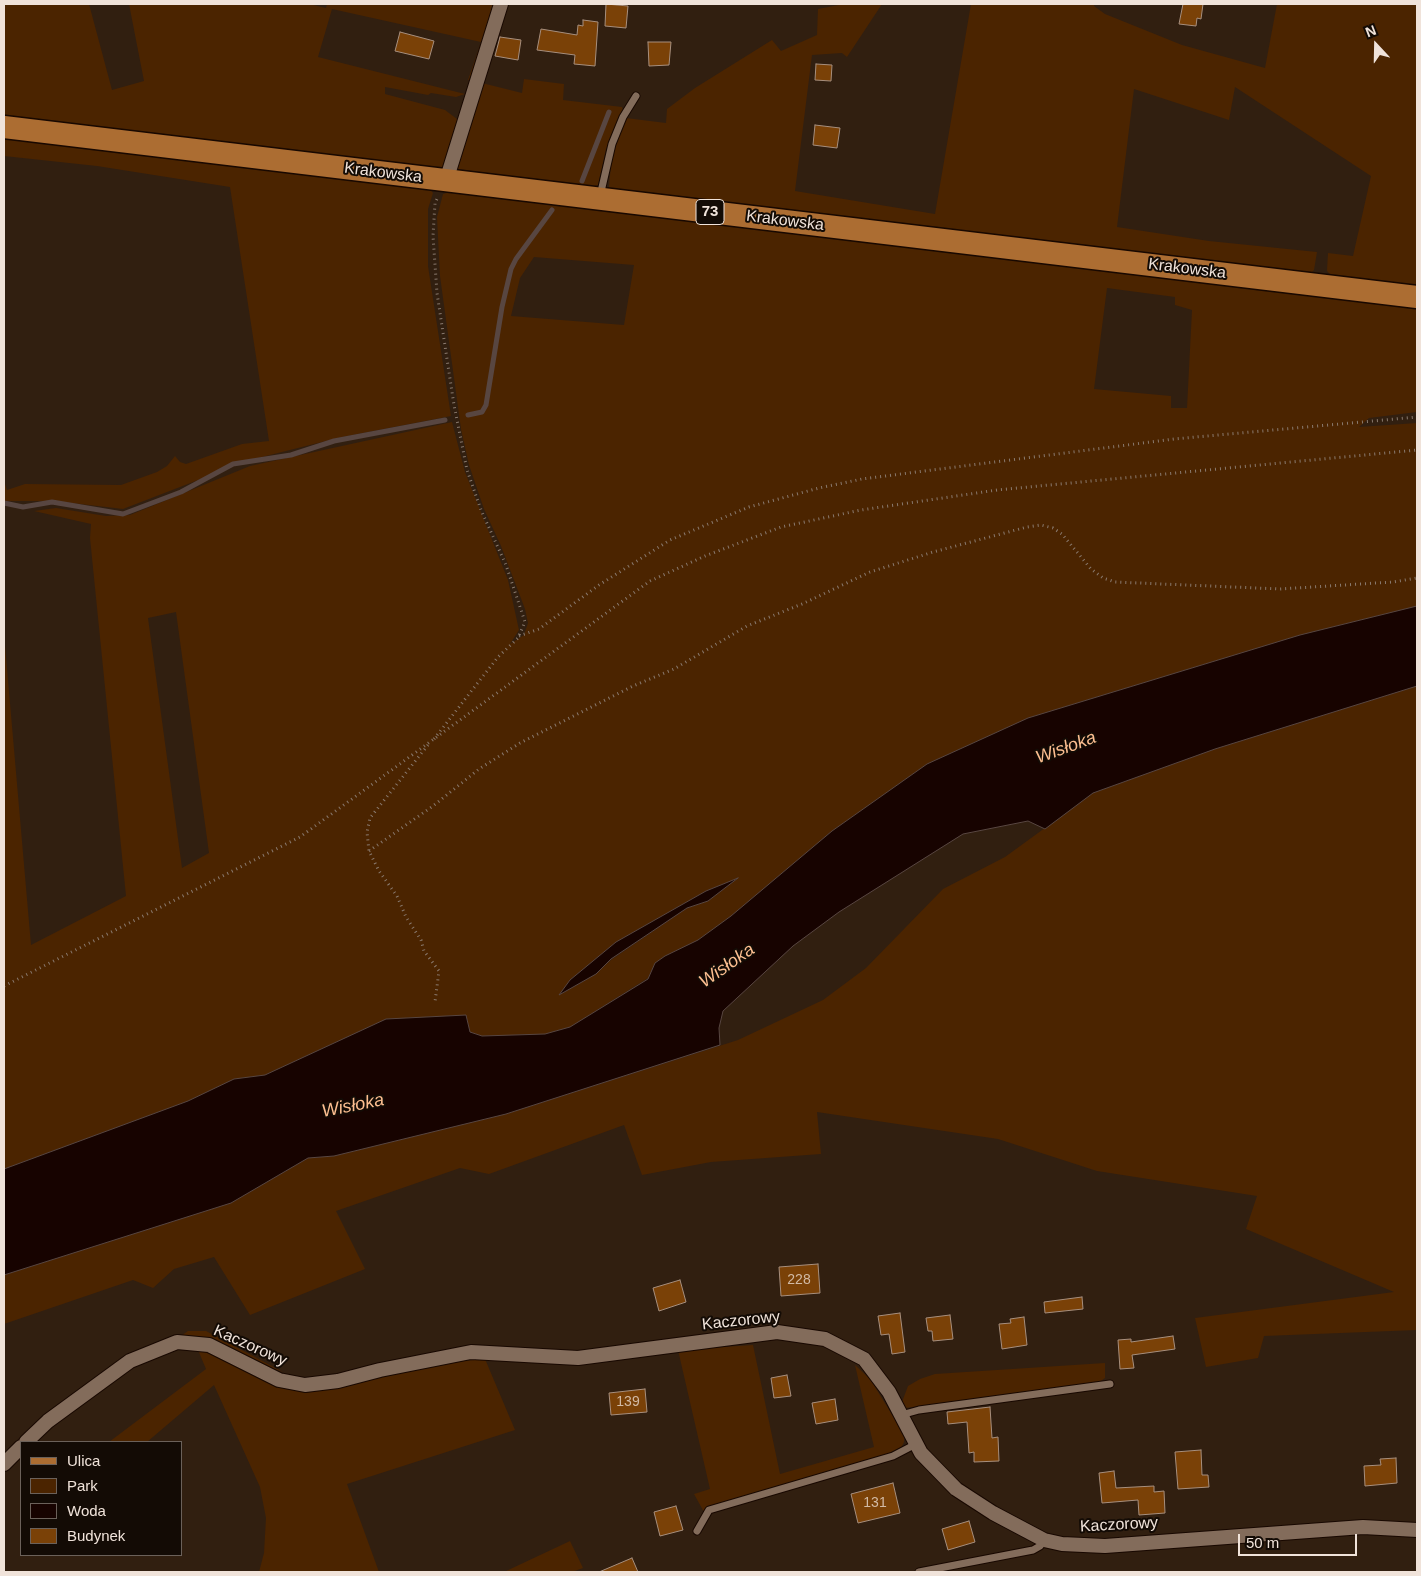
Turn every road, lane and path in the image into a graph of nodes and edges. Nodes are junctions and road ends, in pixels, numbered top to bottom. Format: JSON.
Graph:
{"nodes":[{"id":1,"x":501,"y":4,"type":"edge"},
{"id":2,"x":636,"y":96,"type":"dead end"},
{"id":3,"x":4,"y":127,"type":"edge"},
{"id":4,"x":446,"y":181,"type":"junction"},
{"id":5,"x":600,"y":199,"type":"junction"},
{"id":6,"x":1417,"y":297,"type":"edge"},
{"id":7,"x":1417,"y":417,"type":"edge"},
{"id":8,"x":1417,"y":450,"type":"edge"},
{"id":9,"x":1417,"y":578,"type":"edge"},
{"id":10,"x":519,"y":636,"type":"junction"},
{"id":11,"x":431,"y":742,"type":"junction"},
{"id":12,"x":369,"y":851,"type":"junction"},
{"id":13,"x":4,"y":986,"type":"edge"},
{"id":14,"x":435,"y":1002,"type":"dead end"},
{"id":15,"x":1110,"y":1384,"type":"dead end"},
{"id":16,"x":901,"y":1415,"type":"junction"},
{"id":17,"x":27,"y":1441,"type":"edge"},
{"id":18,"x":916,"y":1444,"type":"junction"},
{"id":19,"x":20,"y":1448,"type":"edge"},
{"id":20,"x":4,"y":1464,"type":"edge"},
{"id":21,"x":1417,"y":1530,"type":"edge"},
{"id":22,"x":697,"y":1531,"type":"dead end"},
{"id":23,"x":1044,"y":1540,"type":"junction"},
{"id":24,"x":919,"y":1572,"type":"edge"}],
"edges":[{"from":1,"to":4,"type":"street"},
{"from":2,"to":5,"type":"lane"},
{"from":3,"to":4,"type":"main road","name":"Krakowska","number":"73"},
{"from":4,"to":5,"type":"main road","name":"Krakowska","number":"73"},
{"from":4,"to":10,"type":"path"},
{"from":5,"to":6,"type":"main road","name":"Krakowska","number":"73"},
{"from":7,"to":10,"type":"path"},
{"from":8,"to":11,"type":"path"},
{"from":9,"to":12,"type":"path"},
{"from":10,"to":11,"type":"path"},
{"from":11,"to":12,"type":"path"},
{"from":11,"to":13,"type":"path"},
{"from":12,"to":14,"type":"path"},
{"from":15,"to":16,"type":"lane"},
{"from":16,"to":17,"type":"street","name":"Kaczorowy"},
{"from":16,"to":18,"type":"street","name":"Kaczorowy"},
{"from":18,"to":22,"type":"lane"},
{"from":18,"to":23,"type":"street","name":"Kaczorowy"},
{"from":19,"to":20,"type":"street"},
{"from":21,"to":23,"type":"street","name":"Kaczorowy"},
{"from":23,"to":24,"type":"lane"}]}
